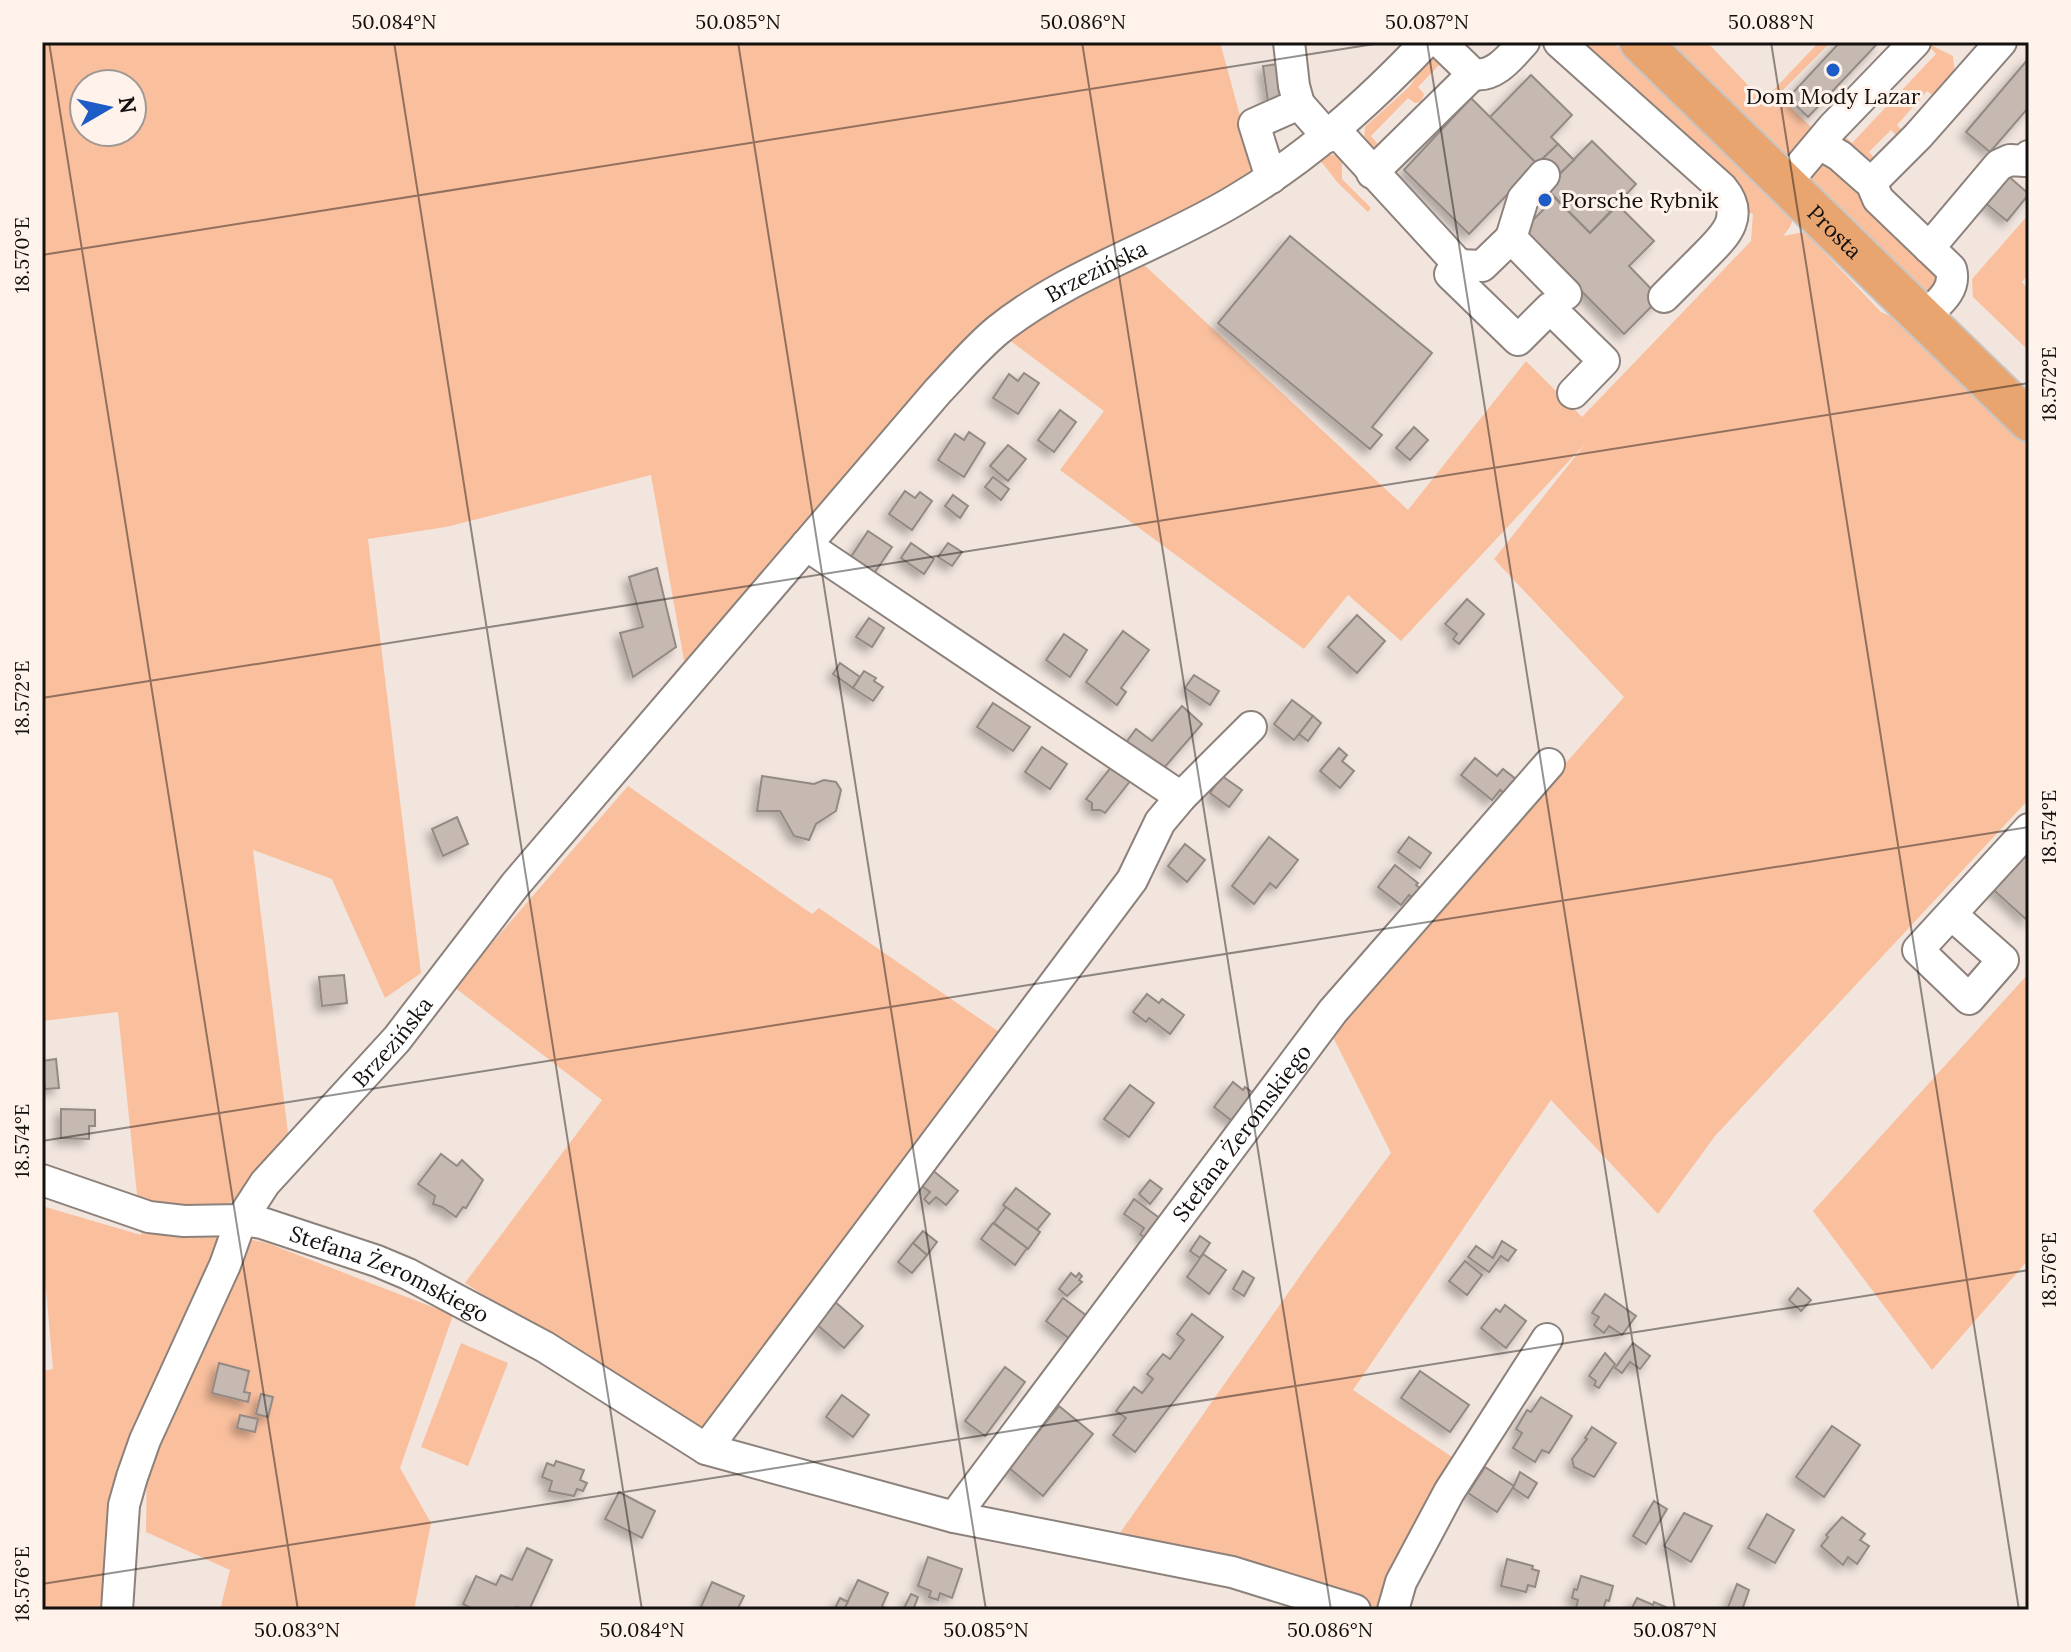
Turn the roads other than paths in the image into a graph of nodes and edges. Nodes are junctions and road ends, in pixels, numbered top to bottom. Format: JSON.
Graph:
{"nodes":[{"id":1,"x":1289,"y":42,"type":"edge"},
{"id":2,"x":1426,"y":42,"type":"edge"},
{"id":3,"x":1440,"y":42,"type":"edge"},
{"id":4,"x":1524,"y":42,"type":"edge"},
{"id":5,"x":1559,"y":42,"type":"edge"},
{"id":6,"x":1640,"y":42,"type":"edge"},
{"id":7,"x":1915,"y":42,"type":"edge"},
{"id":8,"x":2001,"y":42,"type":"edge"},
{"id":9,"x":1473,"y":74,"type":"junction"},
{"id":10,"x":1299,"y":104,"type":"junction"},
{"id":11,"x":1331,"y":133,"type":"junction"},
{"id":12,"x":1820,"y":144,"type":"junction"},
{"id":13,"x":2029,"y":156,"type":"edge"},
{"id":14,"x":1372,"y":173,"type":"junction"},
{"id":15,"x":1544,"y":175,"type":"dead end"},
{"id":16,"x":1271,"y":178,"type":"junction"},
{"id":17,"x":1870,"y":180,"type":"junction"},
{"id":18,"x":1785,"y":184,"type":"junction"},
{"id":19,"x":1511,"y":238,"type":"junction"},
{"id":20,"x":1929,"y":248,"type":"junction"},
{"id":21,"x":1459,"y":265,"type":"junction"},
{"id":22,"x":1566,"y":294,"type":"dead end"},
{"id":23,"x":1664,"y":297,"type":"dead end"},
{"id":24,"x":1923,"y":318,"type":"junction"},
{"id":25,"x":1573,"y":393,"type":"dead end"},
{"id":26,"x":2029,"y":421,"type":"edge"},
{"id":27,"x":806,"y":545,"type":"junction"},
{"id":28,"x":1251,"y":727,"type":"dead end"},
{"id":29,"x":1549,"y":764,"type":"dead end"},
{"id":30,"x":1181,"y":797,"type":"junction"},
{"id":31,"x":2029,"y":829,"type":"edge"},
{"id":32,"x":1951,"y":914,"type":"dead end"},
{"id":33,"x":42,"y":1180,"type":"edge"},
{"id":34,"x":241,"y":1220,"type":"junction"},
{"id":35,"x":1547,"y":1339,"type":"dead end"},
{"id":36,"x":706,"y":1449,"type":"junction"},
{"id":37,"x":954,"y":1517,"type":"junction"},
{"id":38,"x":117,"y":1610,"type":"edge"},
{"id":39,"x":1355,"y":1610,"type":"edge"},
{"id":40,"x":1393,"y":1610,"type":"edge"}],
"edges":[{"from":1,"to":10,"type":"street"},
{"from":2,"to":11,"type":"street","name":"Brzezińska"},
{"from":3,"to":9,"type":"street"},
{"from":4,"to":9,"type":"street"},
{"from":5,"to":23,"type":"street"},
{"from":6,"to":18,"type":"main road","name":"Prosta"},
{"from":7,"to":12,"type":"street"},
{"from":8,"to":17,"type":"street"},
{"from":9,"to":14,"type":"street"},
{"from":10,"to":11,"type":"street"},
{"from":10,"to":16,"type":"street"},
{"from":11,"to":14,"type":"street"},
{"from":11,"to":16,"type":"street","name":"Brzezińska"},
{"from":12,"to":17,"type":"street"},
{"from":12,"to":18,"type":"street"},
{"from":13,"to":20,"type":"street"},
{"from":14,"to":21,"type":"street"},
{"from":15,"to":19,"type":"street"},
{"from":16,"to":27,"type":"street","name":"Brzezińska"},
{"from":17,"to":20,"type":"street"},
{"from":18,"to":24,"type":"main road","name":"Prosta"},
{"from":19,"to":21,"type":"street"},
{"from":19,"to":22,"type":"street"},
{"from":20,"to":24,"type":"street"},
{"from":21,"to":25,"type":"street"},
{"from":24,"to":26,"type":"main road","name":"Prosta"},
{"from":27,"to":30,"type":"street"},
{"from":27,"to":34,"type":"street","name":"Brzezińska"},
{"from":28,"to":30,"type":"street"},
{"from":29,"to":37,"type":"street","name":"Stefana Żeromskiego"},
{"from":30,"to":36,"type":"street"},
{"from":31,"to":32,"type":"street"},
{"from":33,"to":34,"type":"street","name":"Stefana Żeromskiego"},
{"from":34,"to":36,"type":"street","name":"Stefana Żeromskiego"},
{"from":34,"to":38,"type":"street","name":"Brzezińska"},
{"from":35,"to":40,"type":"street"},
{"from":36,"to":37,"type":"street","name":"Stefana Żeromskiego"},
{"from":37,"to":39,"type":"street","name":"Stefana Żeromskiego"}]}
